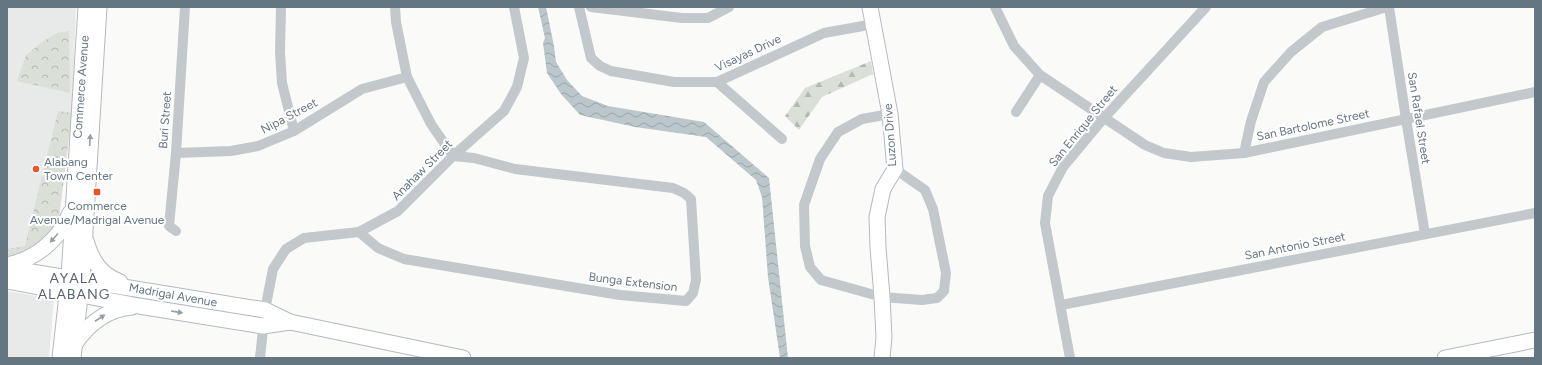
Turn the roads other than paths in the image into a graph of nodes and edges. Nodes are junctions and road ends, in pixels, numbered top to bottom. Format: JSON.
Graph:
{"nodes":[{"id":1,"x":86,"y":7,"type":"edge"},
{"id":2,"x":99,"y":7,"type":"edge"},
{"id":3,"x":185,"y":7,"type":"edge"},
{"id":4,"x":281,"y":7,"type":"edge"},
{"id":5,"x":396,"y":7,"type":"edge"},
{"id":6,"x":514,"y":7,"type":"edge"},
{"id":7,"x":579,"y":7,"type":"edge"},
{"id":8,"x":591,"y":7,"type":"edge"},
{"id":9,"x":728,"y":7,"type":"edge"},
{"id":10,"x":870,"y":7,"type":"edge"},
{"id":11,"x":995,"y":7,"type":"edge"},
{"id":12,"x":1206,"y":7,"type":"edge"},
{"id":13,"x":1388,"y":7,"type":"edge"},
{"id":14,"x":874,"y":24,"type":"junction"},
{"id":15,"x":1040,"y":75,"type":"junction"},
{"id":16,"x":407,"y":77,"type":"junction"},
{"id":17,"x":717,"y":82,"type":"junction"},
{"id":18,"x":1535,"y":92,"type":"edge"},
{"id":19,"x":1016,"y":112,"type":"dead end"},
{"id":20,"x":890,"y":114,"type":"junction"},
{"id":21,"x":1103,"y":119,"type":"junction"},
{"id":22,"x":1406,"y":120,"type":"junction"},
{"id":23,"x":294,"y":131,"type":"junction"},
{"id":24,"x":782,"y":139,"type":"dead end"},
{"id":25,"x":1244,"y":153,"type":"junction"},
{"id":26,"x":176,"y":154,"type":"junction"},
{"id":27,"x":453,"y":156,"type":"junction"},
{"id":28,"x":894,"y":169,"type":"junction"},
{"id":29,"x":74,"y":204,"type":"junction"},
{"id":30,"x":1535,"y":213,"type":"edge"},
{"id":31,"x":176,"y":231,"type":"dead end"},
{"id":32,"x":359,"y":232,"type":"junction"},
{"id":33,"x":1425,"y":234,"type":"junction"},
{"id":34,"x":84,"y":235,"type":"junction"},
{"id":35,"x":7,"y":266,"type":"edge"},
{"id":36,"x":7,"y":282,"type":"edge"},
{"id":37,"x":74,"y":286,"type":"junction"},
{"id":38,"x":142,"y":289,"type":"junction"},
{"id":39,"x":882,"y":297,"type":"junction"},
{"id":40,"x":1061,"y":304,"type":"junction"},
{"id":41,"x":139,"y":306,"type":"junction"},
{"id":42,"x":265,"y":310,"type":"junction"},
{"id":43,"x":290,"y":322,"type":"junction"},
{"id":44,"x":263,"y":326,"type":"junction"},
{"id":45,"x":1535,"y":340,"type":"edge"},
{"id":46,"x":73,"y":352,"type":"edge"},
{"id":47,"x":60,"y":358,"type":"edge"},
{"id":48,"x":260,"y":358,"type":"edge"},
{"id":49,"x":463,"y":358,"type":"edge"},
{"id":50,"x":882,"y":358,"type":"edge"},
{"id":51,"x":1070,"y":358,"type":"edge"},
{"id":52,"x":1445,"y":358,"type":"edge"}],
"edges":[{"from":1,"to":29,"type":"street","name":"Commerce Avenue"},
{"from":34,"to":2,"type":"street","name":"Commerce Avenue","one_way":true},
{"from":3,"to":26,"type":"street","name":"Buri Street"},
{"from":4,"to":23,"type":"street"},
{"from":5,"to":16,"type":"street"},
{"from":6,"to":27,"type":"street","name":"Anahaw Street"},
{"from":7,"to":17,"type":"street","name":"Visayas Drive"},
{"from":8,"to":9,"type":"street"},
{"from":10,"to":14,"type":"street","name":"Luzon Drive"},
{"from":11,"to":15,"type":"street","name":"San Bartolome Street"},
{"from":12,"to":21,"type":"street","name":"San Enrique Street"},
{"from":13,"to":22,"type":"street","name":"San Rafael Street"},
{"from":13,"to":25,"type":"street"},
{"from":14,"to":17,"type":"street","name":"Visayas Drive"},
{"from":14,"to":20,"type":"street","name":"Luzon Drive"},
{"from":15,"to":19,"type":"street"},
{"from":15,"to":21,"type":"street","name":"San Bartolome Street"},
{"from":16,"to":23,"type":"street","name":"Nipa Street"},
{"from":16,"to":27,"type":"street"},
{"from":17,"to":24,"type":"street"},
{"from":18,"to":22,"type":"street","name":"San Bartolome Street"},
{"from":20,"to":28,"type":"street","name":"Luzon Drive"},
{"from":20,"to":39,"type":"street"},
{"from":21,"to":25,"type":"street","name":"San Bartolome Street"},
{"from":21,"to":40,"type":"street","name":"San Enrique Street"},
{"from":22,"to":25,"type":"street","name":"San Bartolome Street"},
{"from":22,"to":33,"type":"street","name":"San Rafael Street"},
{"from":23,"to":26,"type":"street","name":"Nipa Street"},
{"from":26,"to":31,"type":"street","name":"Buri Street"},
{"from":27,"to":32,"type":"street","name":"Anahaw Street"},
{"from":27,"to":32,"type":"street","name":"Bunga Extension"},
{"from":28,"to":39,"type":"street","name":"Luzon Drive"},
{"from":28,"to":39,"type":"street"},
{"from":29,"to":35,"type":"street","one_way":true},
{"from":29,"to":37,"type":"street","name":"Commerce Avenue"},
{"from":30,"to":33,"type":"street","name":"San Antonio Street"},
{"from":32,"to":42,"type":"street","name":"Anahaw Street"},
{"from":33,"to":40,"type":"street","name":"San Antonio Street"},
{"from":34,"to":37,"type":"street","name":"Commerce Avenue"},
{"from":34,"to":38,"type":"street"},
{"from":35,"to":37,"type":"street","name":"Madrigal Avenue"},
{"from":36,"to":37,"type":"street","name":"Madrigal Avenue"},
{"from":37,"to":38,"type":"street","name":"Madrigal Avenue"},
{"from":37,"to":41,"type":"street","name":"Madrigal Avenue"},
{"from":37,"to":46,"type":"street","name":"Commerce Avenue"},
{"from":37,"to":47,"type":"street","name":"Commerce Avenue"},
{"from":38,"to":42,"type":"street","name":"Madrigal Avenue"},
{"from":39,"to":50,"type":"street","name":"Luzon Drive"},
{"from":40,"to":51,"type":"street","name":"San Enrique Street"},
{"from":41,"to":44,"type":"street","name":"Madrigal Avenue","one_way":true},
{"from":46,"to":41,"type":"street","one_way":true},
{"from":42,"to":43,"type":"street","name":"Madrigal Avenue"},
{"from":42,"to":44,"type":"street","name":"Anahaw Street"},
{"from":43,"to":44,"type":"street","name":"Madrigal Avenue"},
{"from":43,"to":49,"type":"street","name":"Madrigal Avenue"},
{"from":44,"to":48,"type":"street","name":"Anahaw Street"},
{"from":45,"to":52,"type":"street"}]}
